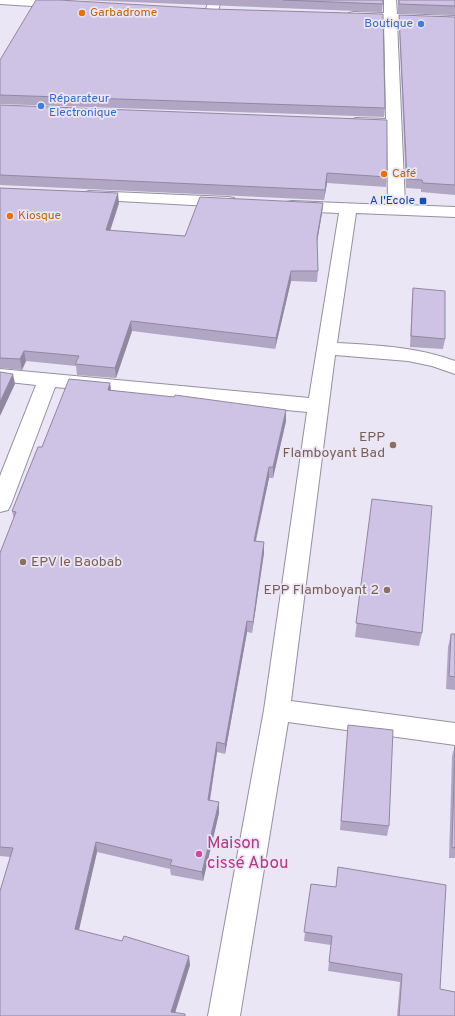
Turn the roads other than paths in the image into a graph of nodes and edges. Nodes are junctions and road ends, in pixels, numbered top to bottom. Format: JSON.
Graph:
{"nodes":[{"id":1,"x":5,"y":0,"type":"edge"},
{"id":2,"x":390,"y":0,"type":"edge"},
{"id":3,"x":77,"y":4,"type":"edge"},
{"id":4,"x":214,"y":6,"type":"edge"},
{"id":5,"x":196,"y":11,"type":"edge"},
{"id":6,"x":228,"y":12,"type":"edge"},
{"id":7,"x":0,"y":13,"type":"edge"},
{"id":8,"x":344,"y":16,"type":"edge"},
{"id":9,"x":390,"y":18,"type":"junction"},
{"id":10,"x":455,"y":20,"type":"edge"},
{"id":11,"x":338,"y":122,"type":"edge"},
{"id":12,"x":393,"y":124,"type":"junction"},
{"id":13,"x":71,"y":195,"type":"edge"},
{"id":14,"x":245,"y":203,"type":"edge"},
{"id":15,"x":276,"y":205,"type":"edge"},
{"id":16,"x":348,"y":208,"type":"junction"},
{"id":17,"x":397,"y":210,"type":"junction"},
{"id":18,"x":455,"y":212,"type":"edge"},
{"id":19,"x":327,"y":348,"type":"junction"},
{"id":20,"x":455,"y":368,"type":"edge"},
{"id":21,"x":0,"y":375,"type":"edge"},
{"id":22,"x":48,"y":380,"type":"junction"},
{"id":23,"x":318,"y":406,"type":"junction"},
{"id":24,"x":0,"y":504,"type":"edge"},
{"id":25,"x":277,"y":710,"type":"junction"},
{"id":26,"x":455,"y":734,"type":"edge"},
{"id":27,"x":224,"y":1016,"type":"edge"}],
"edges":[{"from":1,"to":3,"type":"street"},
{"from":1,"to":7,"type":"street"},
{"from":2,"to":9,"type":"street"},
{"from":4,"to":5,"type":"street"},
{"from":4,"to":6,"type":"street"},
{"from":8,"to":9,"type":"street"},
{"from":9,"to":10,"type":"street"},
{"from":9,"to":12,"type":"street"},
{"from":11,"to":12,"type":"street"},
{"from":12,"to":17,"type":"street"},
{"from":13,"to":14,"type":"street"},
{"from":15,"to":16,"type":"street"},
{"from":16,"to":17,"type":"street"},
{"from":16,"to":19,"type":"street"},
{"from":17,"to":18,"type":"street"},
{"from":19,"to":20,"type":"street"},
{"from":19,"to":23,"type":"street"},
{"from":21,"to":22,"type":"street"},
{"from":22,"to":23,"type":"street"},
{"from":22,"to":24,"type":"street"},
{"from":23,"to":25,"type":"street"},
{"from":25,"to":26,"type":"street"},
{"from":25,"to":27,"type":"street"}]}
